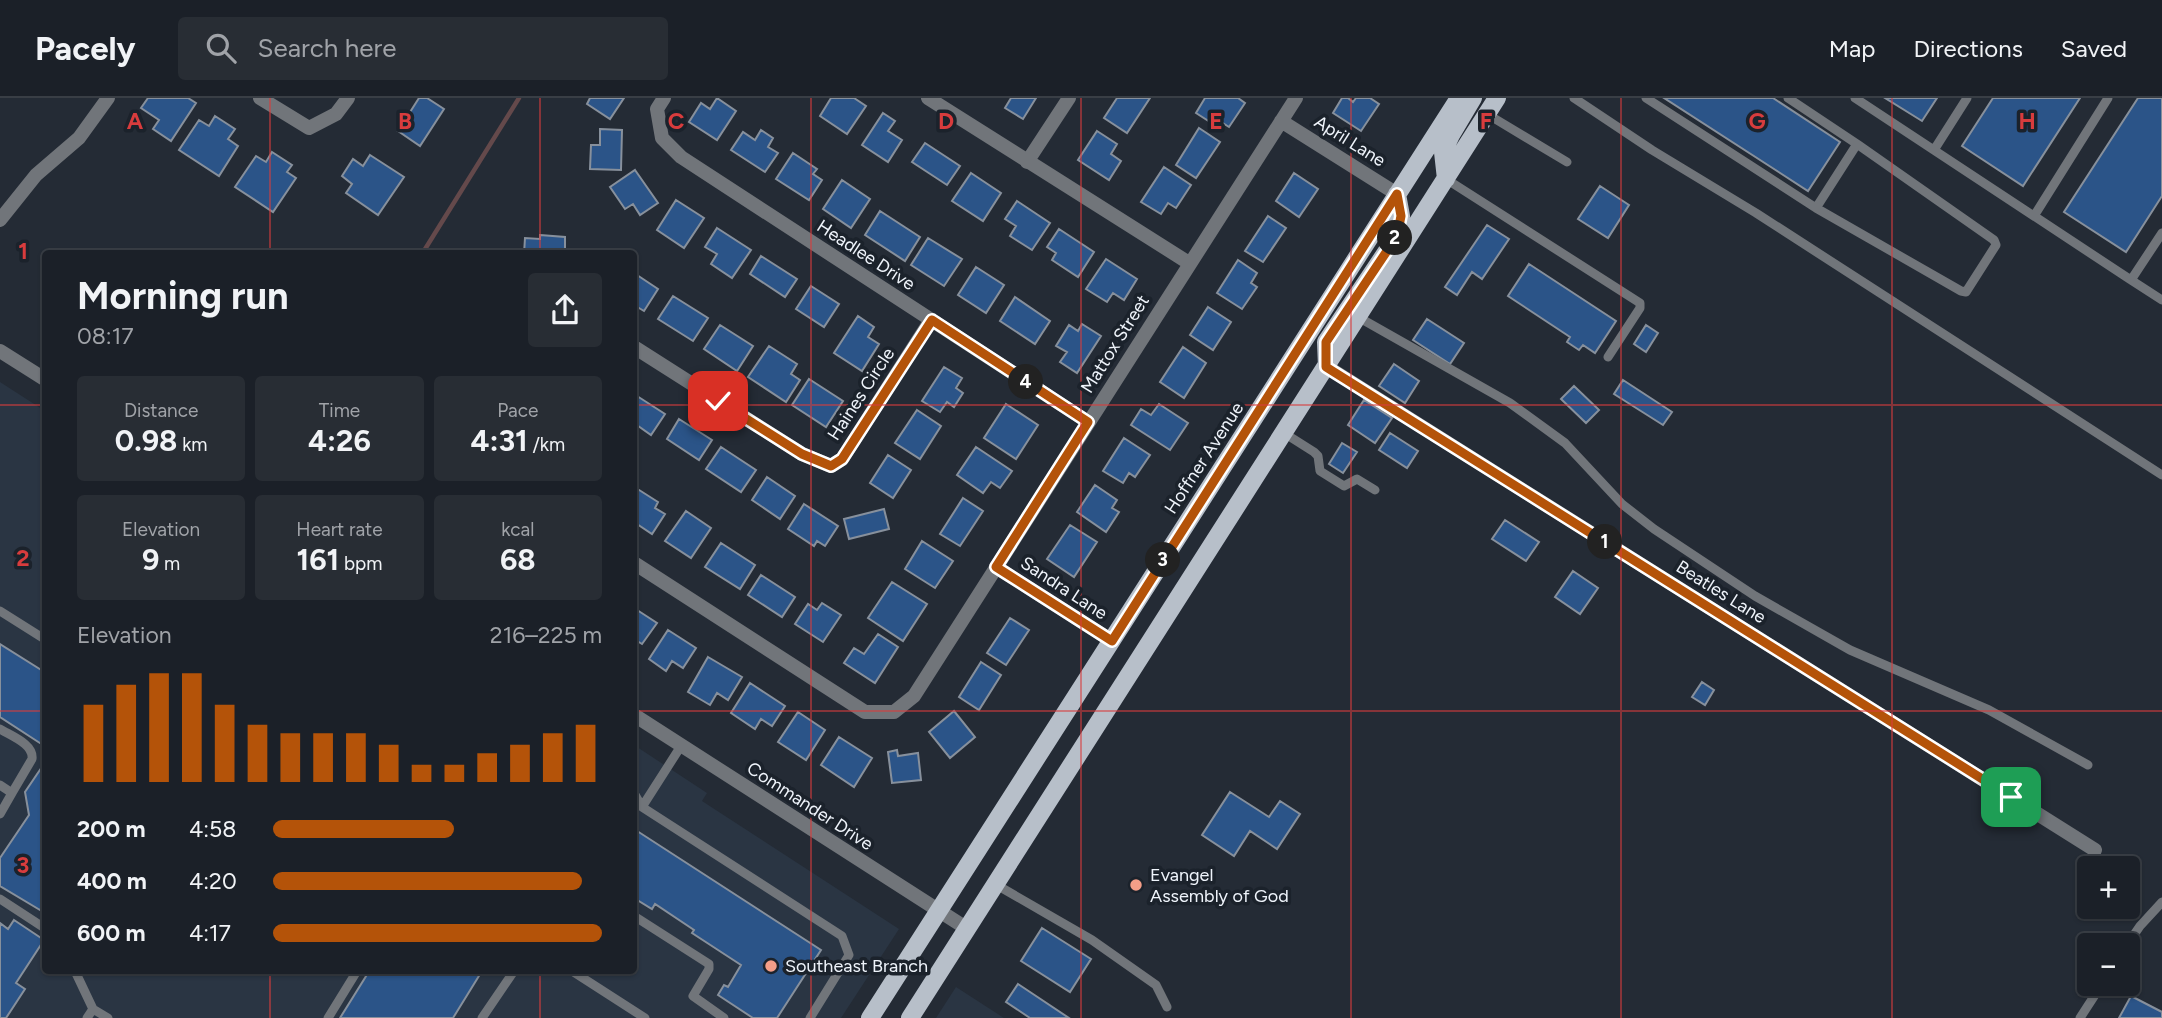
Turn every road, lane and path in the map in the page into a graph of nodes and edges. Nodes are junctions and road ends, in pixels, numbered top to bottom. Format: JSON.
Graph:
{"nodes":[{"id":1,"x":108,"y":98,"type":"edge"},
{"id":2,"x":260,"y":98,"type":"edge"},
{"id":3,"x":348,"y":98,"type":"edge"},
{"id":4,"x":664,"y":98,"type":"edge"},
{"id":5,"x":928,"y":98,"type":"edge"},
{"id":6,"x":1069,"y":98,"type":"edge"},
{"id":7,"x":1296,"y":98,"type":"edge"},
{"id":8,"x":1459,"y":98,"type":"edge"},
{"id":9,"x":1473,"y":98,"type":"edge"},
{"id":10,"x":1497,"y":98,"type":"edge"},
{"id":11,"x":1574,"y":98,"type":"edge"},
{"id":12,"x":1646,"y":98,"type":"edge"},
{"id":13,"x":1788,"y":98,"type":"edge"},
{"id":14,"x":1855,"y":98,"type":"edge"},
{"id":15,"x":1967,"y":98,"type":"edge"},
{"id":16,"x":2108,"y":98,"type":"edge"},
{"id":17,"x":1487,"y":114,"type":"junction"},
{"id":18,"x":1281,"y":121,"type":"junction"},
{"id":19,"x":1857,"y":144,"type":"junction"},
{"id":20,"x":1934,"y":150,"type":"junction"},
{"id":21,"x":1027,"y":162,"type":"junction"},
{"id":22,"x":1567,"y":162,"type":"dead end"},
{"id":23,"x":1446,"y":179,"type":"junction"},
{"id":24,"x":1397,"y":194,"type":"junction"},
{"id":25,"x":1816,"y":208,"type":"junction"},
{"id":26,"x":2034,"y":216,"type":"junction"},
{"id":27,"x":0,"y":220,"type":"edge"},
{"id":28,"x":2162,"y":233,"type":"edge"},
{"id":29,"x":1189,"y":263,"type":"junction"},
{"id":30,"x":2131,"y":280,"type":"junction"},
{"id":31,"x":2162,"y":300,"type":"edge"},
{"id":32,"x":1358,"y":317,"type":"junction"},
{"id":33,"x":932,"y":320,"type":"junction"},
{"id":34,"x":637,"y":349,"type":"edge"},
{"id":35,"x":0,"y":351,"type":"edge"},
{"id":36,"x":1608,"y":357,"type":"dead end"},
{"id":37,"x":1326,"y":367,"type":"junction"},
{"id":38,"x":42,"y":377,"type":"edge"},
{"id":39,"x":1088,"y":422,"type":"junction"},
{"id":40,"x":1284,"y":433,"type":"junction"},
{"id":41,"x":2162,"y":475,"type":"edge"},
{"id":42,"x":1375,"y":490,"type":"dead end"},
{"id":43,"x":637,"y":565,"type":"edge"},
{"id":44,"x":996,"y":567,"type":"junction"},
{"id":45,"x":0,"y":611,"type":"edge"},
{"id":46,"x":42,"y":637,"type":"edge"},
{"id":47,"x":1112,"y":641,"type":"junction"},
{"id":48,"x":637,"y":717,"type":"edge"},
{"id":49,"x":0,"y":729,"type":"edge"},
{"id":50,"x":681,"y":746,"type":"junction"},
{"id":51,"x":2088,"y":765,"type":"dead end"},
{"id":52,"x":0,"y":785,"type":"edge"},
{"id":53,"x":12,"y":793,"type":"junction"},
{"id":54,"x":637,"y":798,"type":"edge"},
{"id":55,"x":642,"y":807,"type":"junction"},
{"id":56,"x":0,"y":814,"type":"edge"},
{"id":57,"x":2095,"y":850,"type":"dead end"},
{"id":58,"x":995,"y":884,"type":"junction"},
{"id":59,"x":0,"y":899,"type":"edge"},
{"id":60,"x":2162,"y":902,"type":"edge"},
{"id":61,"x":939,"y":911,"type":"junction"},
{"id":62,"x":637,"y":918,"type":"edge"},
{"id":63,"x":42,"y":926,"type":"edge"},
{"id":64,"x":966,"y":928,"type":"junction"},
{"id":65,"x":2135,"y":933,"type":"edge"},
{"id":66,"x":76,"y":974,"type":"edge"},
{"id":67,"x":355,"y":974,"type":"edge"},
{"id":68,"x":512,"y":974,"type":"edge"},
{"id":69,"x":577,"y":974,"type":"edge"},
{"id":70,"x":2094,"y":996,"type":"edge"},
{"id":71,"x":1167,"y":1007,"type":"dead end"},
{"id":72,"x":93,"y":1009,"type":"junction"},
{"id":73,"x":87,"y":1018,"type":"edge"},
{"id":74,"x":108,"y":1018,"type":"edge"},
{"id":75,"x":328,"y":1018,"type":"edge"},
{"id":76,"x":482,"y":1018,"type":"edge"},
{"id":77,"x":645,"y":1018,"type":"edge"},
{"id":78,"x":724,"y":1018,"type":"edge"},
{"id":79,"x":810,"y":1018,"type":"edge"},
{"id":80,"x":870,"y":1018,"type":"edge"},
{"id":81,"x":910,"y":1018,"type":"edge"},
{"id":82,"x":2080,"y":1018,"type":"edge"}],
"edges":[{"from":1,"to":27,"type":"street"},
{"from":2,"to":3,"type":"street"},
{"from":4,"to":33,"type":"street","name":"Headlee Drive"},
{"from":5,"to":21,"type":"street"},
{"from":6,"to":21,"type":"street"},
{"from":7,"to":18,"type":"street","name":"Mattox Street"},
{"from":8,"to":24,"type":"main road","name":"Hoffner Avenue"},
{"from":9,"to":23,"type":"main road"},
{"from":10,"to":17,"type":"main road"},
{"from":11,"to":41,"type":"lane"},
{"from":12,"to":25,"type":"lane"},
{"from":13,"to":19,"type":"lane"},
{"from":14,"to":20,"type":"lane"},
{"from":15,"to":20,"type":"lane"},
{"from":16,"to":26,"type":"lane"},
{"from":17,"to":22,"type":"lane"},
{"from":17,"to":23,"type":"main road"},
{"from":18,"to":24,"type":"street","name":"April Lane"},
{"from":18,"to":29,"type":"street","name":"Mattox Street"},
{"from":19,"to":25,"type":"lane"},
{"from":19,"to":25,"type":"lane"},
{"from":20,"to":26,"type":"lane"},
{"from":21,"to":29,"type":"street"},
{"from":23,"to":32,"type":"main road"},
{"from":23,"to":36,"type":"lane"},
{"from":24,"to":37,"type":"main road"},
{"from":24,"to":47,"type":"main road","name":"Hoffner Avenue"},
{"from":26,"to":30,"type":"lane"},
{"from":28,"to":30,"type":"lane"},
{"from":29,"to":39,"type":"street","name":"Mattox Street"},
{"from":30,"to":31,"type":"lane"},
{"from":32,"to":37,"type":"main road"},
{"from":32,"to":51,"type":"lane"},
{"from":33,"to":34,"type":"street","name":"Haines Circle"},
{"from":33,"to":39,"type":"street","name":"Headlee Drive"},
{"from":35,"to":38,"type":"street"},
{"from":37,"to":40,"type":"main road"},
{"from":37,"to":57,"type":"street","name":"Beatles Lane"},
{"from":39,"to":44,"type":"street","name":"Mattox Street"},
{"from":40,"to":42,"type":"lane"},
{"from":40,"to":58,"type":"main road"},
{"from":43,"to":44,"type":"street","name":"Mattox Street"},
{"from":44,"to":47,"type":"street","name":"Sandra Lane"},
{"from":45,"to":46,"type":"lane"},
{"from":47,"to":61,"type":"main road","name":"Hoffner Avenue"},
{"from":48,"to":50,"type":"street","name":"Commander Drive"},
{"from":49,"to":53,"type":"lane"},
{"from":50,"to":55,"type":"lane"},
{"from":50,"to":61,"type":"street","name":"Commander Drive"},
{"from":52,"to":53,"type":"lane"},
{"from":53,"to":56,"type":"lane"},
{"from":54,"to":55,"type":"lane"},
{"from":55,"to":79,"type":"lane"},
{"from":58,"to":64,"type":"main road"},
{"from":58,"to":71,"type":"lane"},
{"from":59,"to":63,"type":"lane"},
{"from":60,"to":65,"type":"lane"},
{"from":61,"to":64,"type":"street","name":"Commander Drive"},
{"from":61,"to":80,"type":"main road","name":"Hoffner Avenue"},
{"from":62,"to":78,"type":"lane"},
{"from":64,"to":81,"type":"main road"},
{"from":66,"to":72,"type":"lane"},
{"from":67,"to":75,"type":"lane"},
{"from":68,"to":76,"type":"lane"},
{"from":69,"to":77,"type":"lane"},
{"from":70,"to":82,"type":"lane"},
{"from":72,"to":73,"type":"lane"},
{"from":72,"to":74,"type":"lane"}]}
